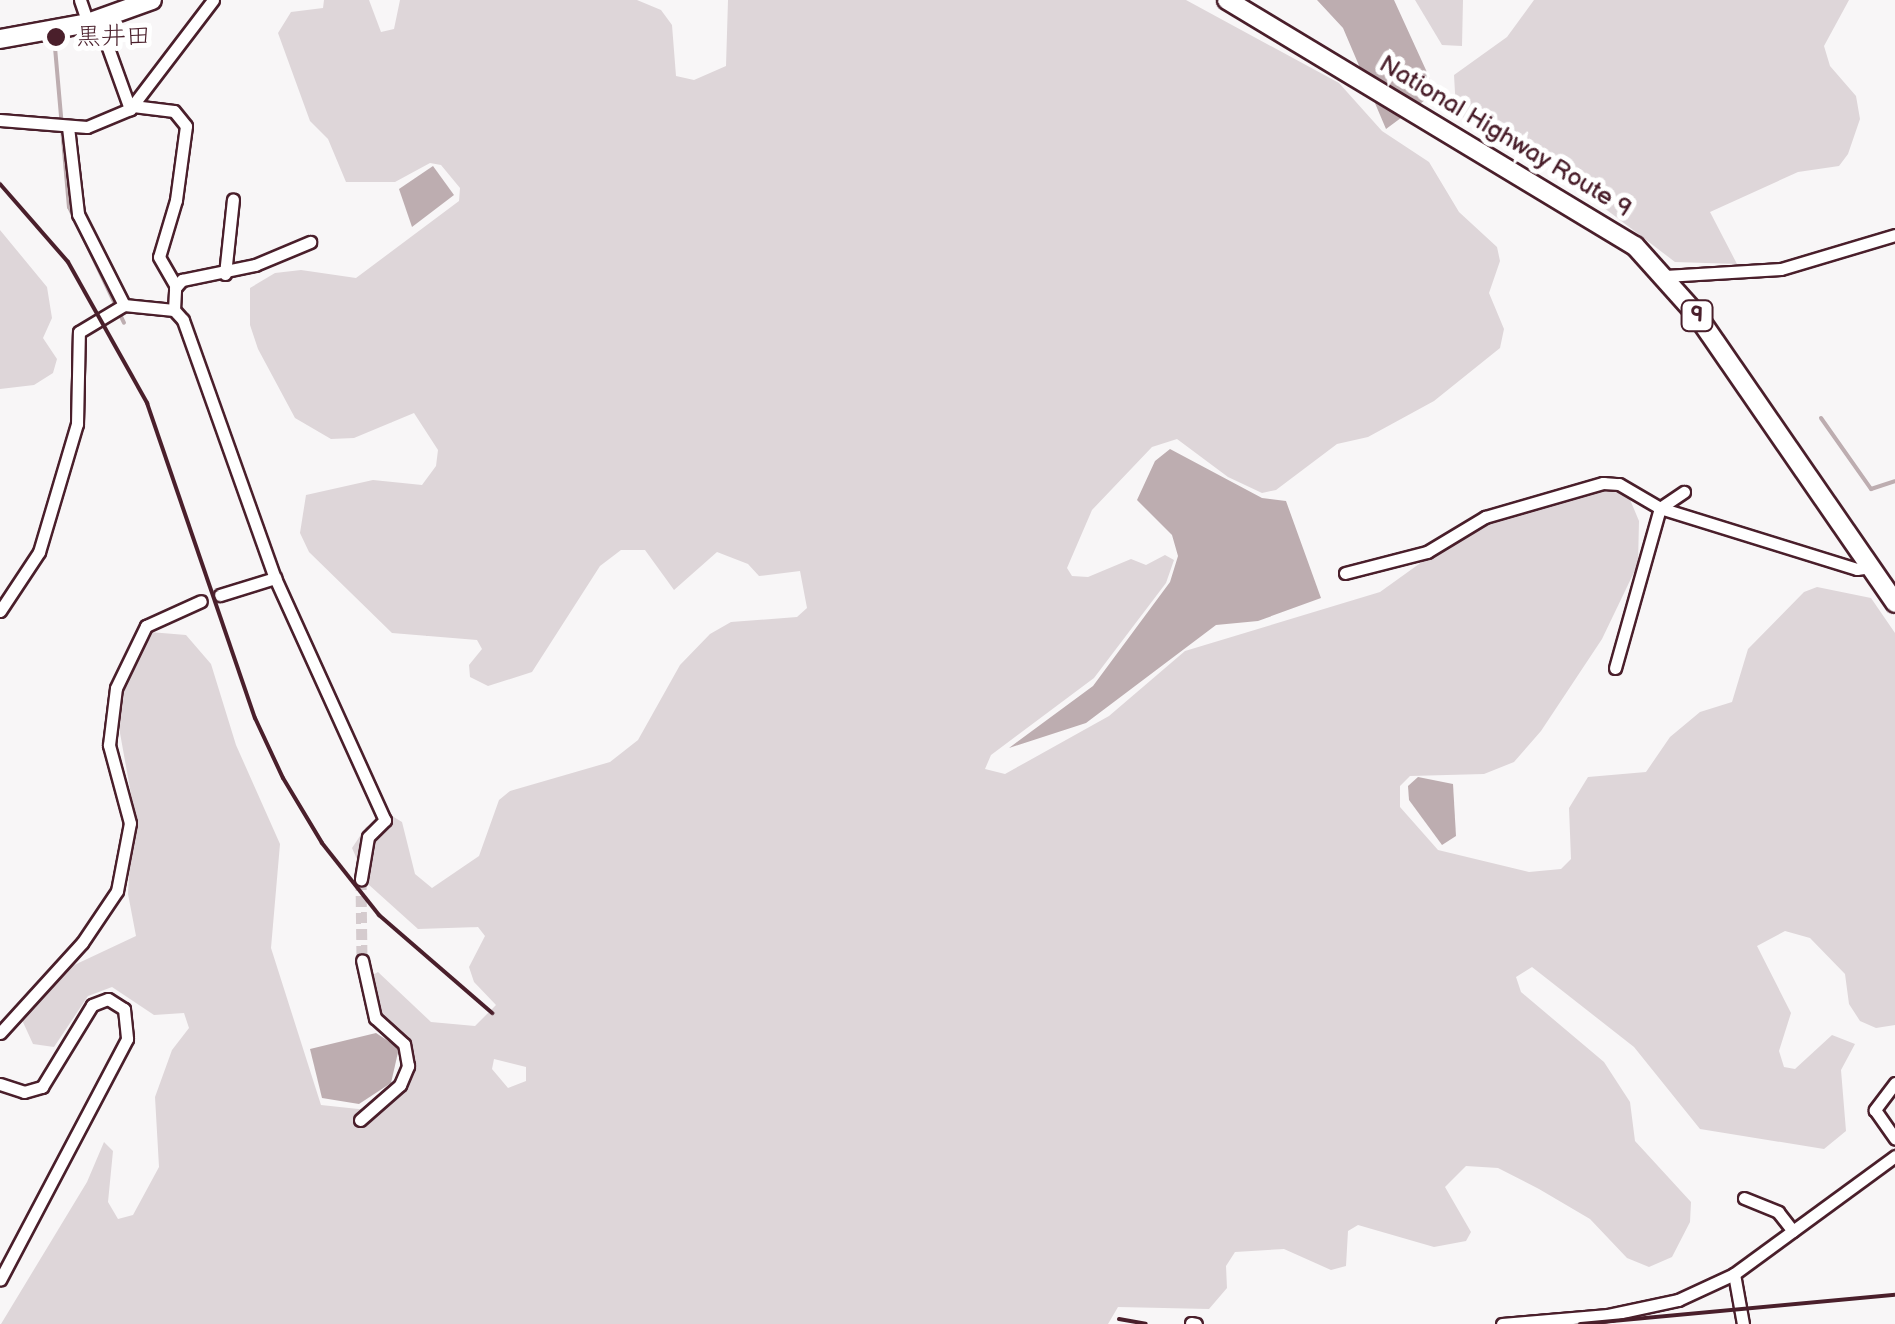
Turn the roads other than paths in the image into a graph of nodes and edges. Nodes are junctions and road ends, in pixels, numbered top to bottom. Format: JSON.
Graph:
{"nodes":[{"id":1,"x":80,"y":0,"type":"edge"},
{"id":2,"x":152,"y":0,"type":"edge"},
{"id":3,"x":213,"y":0,"type":"edge"},
{"id":4,"x":1226,"y":0,"type":"edge"},
{"id":5,"x":93,"y":22,"type":"junction"},
{"id":6,"x":0,"y":39,"type":"edge"},
{"id":7,"x":131,"y":108,"type":"junction"},
{"id":8,"x":0,"y":120,"type":"edge"},
{"id":9,"x":63,"y":127,"type":"junction"},
{"id":10,"x":233,"y":199,"type":"dead end"},
{"id":11,"x":1895,"y":235,"type":"edge"},
{"id":12,"x":310,"y":242,"type":"dead end"},
{"id":13,"x":225,"y":274,"type":"junction"},
{"id":14,"x":1665,"y":276,"type":"junction"},
{"id":15,"x":176,"y":286,"type":"junction"},
{"id":16,"x":124,"y":305,"type":"junction"},
{"id":17,"x":174,"y":310,"type":"junction"},
{"id":18,"x":1684,"y":492,"type":"dead end"},
{"id":19,"x":1660,"y":508,"type":"junction"},
{"id":20,"x":1872,"y":566,"type":"junction"},
{"id":21,"x":1345,"y":573,"type":"dead end"},
{"id":22,"x":275,"y":578,"type":"junction"},
{"id":23,"x":220,"y":595,"type":"dead end"},
{"id":24,"x":201,"y":601,"type":"dead end"},
{"id":25,"x":1895,"y":603,"type":"edge"},
{"id":26,"x":0,"y":611,"type":"edge"},
{"id":27,"x":1615,"y":668,"type":"dead end"},
{"id":28,"x":362,"y":879,"type":"tunnel mouth"},
{"id":29,"x":362,"y":960,"type":"tunnel mouth"},
{"id":30,"x":0,"y":1033,"type":"edge"},
{"id":31,"x":1895,"y":1083,"type":"edge"},
{"id":32,"x":0,"y":1084,"type":"edge"},
{"id":33,"x":360,"y":1120,"type":"dead end"},
{"id":34,"x":1895,"y":1140,"type":"edge"},
{"id":35,"x":1895,"y":1156,"type":"edge"},
{"id":36,"x":1744,"y":1198,"type":"dead end"},
{"id":37,"x":1793,"y":1231,"type":"junction"},
{"id":38,"x":1734,"y":1274,"type":"junction"},
{"id":39,"x":0,"y":1280,"type":"edge"},
{"id":40,"x":1502,"y":1324,"type":"edge"},
{"id":41,"x":1743,"y":1324,"type":"edge"}],
"edges":[{"from":1,"to":5,"type":"street"},
{"from":2,"to":5,"type":"highway"},
{"from":3,"to":7,"type":"street"},
{"from":4,"to":14,"type":"highway","name":"National Highway Route 9","number":"9"},
{"from":5,"to":6,"type":"highway"},
{"from":5,"to":7,"type":"street"},
{"from":7,"to":9,"type":"street"},
{"from":7,"to":15,"type":"street"},
{"from":8,"to":9,"type":"street"},
{"from":9,"to":16,"type":"street"},
{"from":10,"to":13,"type":"street"},
{"from":11,"to":14,"type":"street"},
{"from":12,"to":13,"type":"street"},
{"from":13,"to":15,"type":"street"},
{"from":14,"to":20,"type":"highway","name":"National Highway Route 9","number":"9"},
{"from":15,"to":17,"type":"street"},
{"from":16,"to":17,"type":"street"},
{"from":16,"to":26,"type":"street"},
{"from":17,"to":22,"type":"street"},
{"from":18,"to":19,"type":"street"},
{"from":19,"to":20,"type":"street"},
{"from":19,"to":21,"type":"street"},
{"from":19,"to":27,"type":"street"},
{"from":20,"to":25,"type":"highway","name":"National Highway Route 9","number":"9"},
{"from":22,"to":23,"type":"street"},
{"from":22,"to":28,"type":"street"},
{"from":24,"to":30,"type":"street"},
{"from":29,"to":33,"type":"street"},
{"from":31,"to":34,"type":"street"},
{"from":32,"to":39,"type":"street"},
{"from":35,"to":37,"type":"street"},
{"from":36,"to":37,"type":"street"},
{"from":37,"to":38,"type":"street"},
{"from":38,"to":40,"type":"street"},
{"from":38,"to":41,"type":"street"}]}
